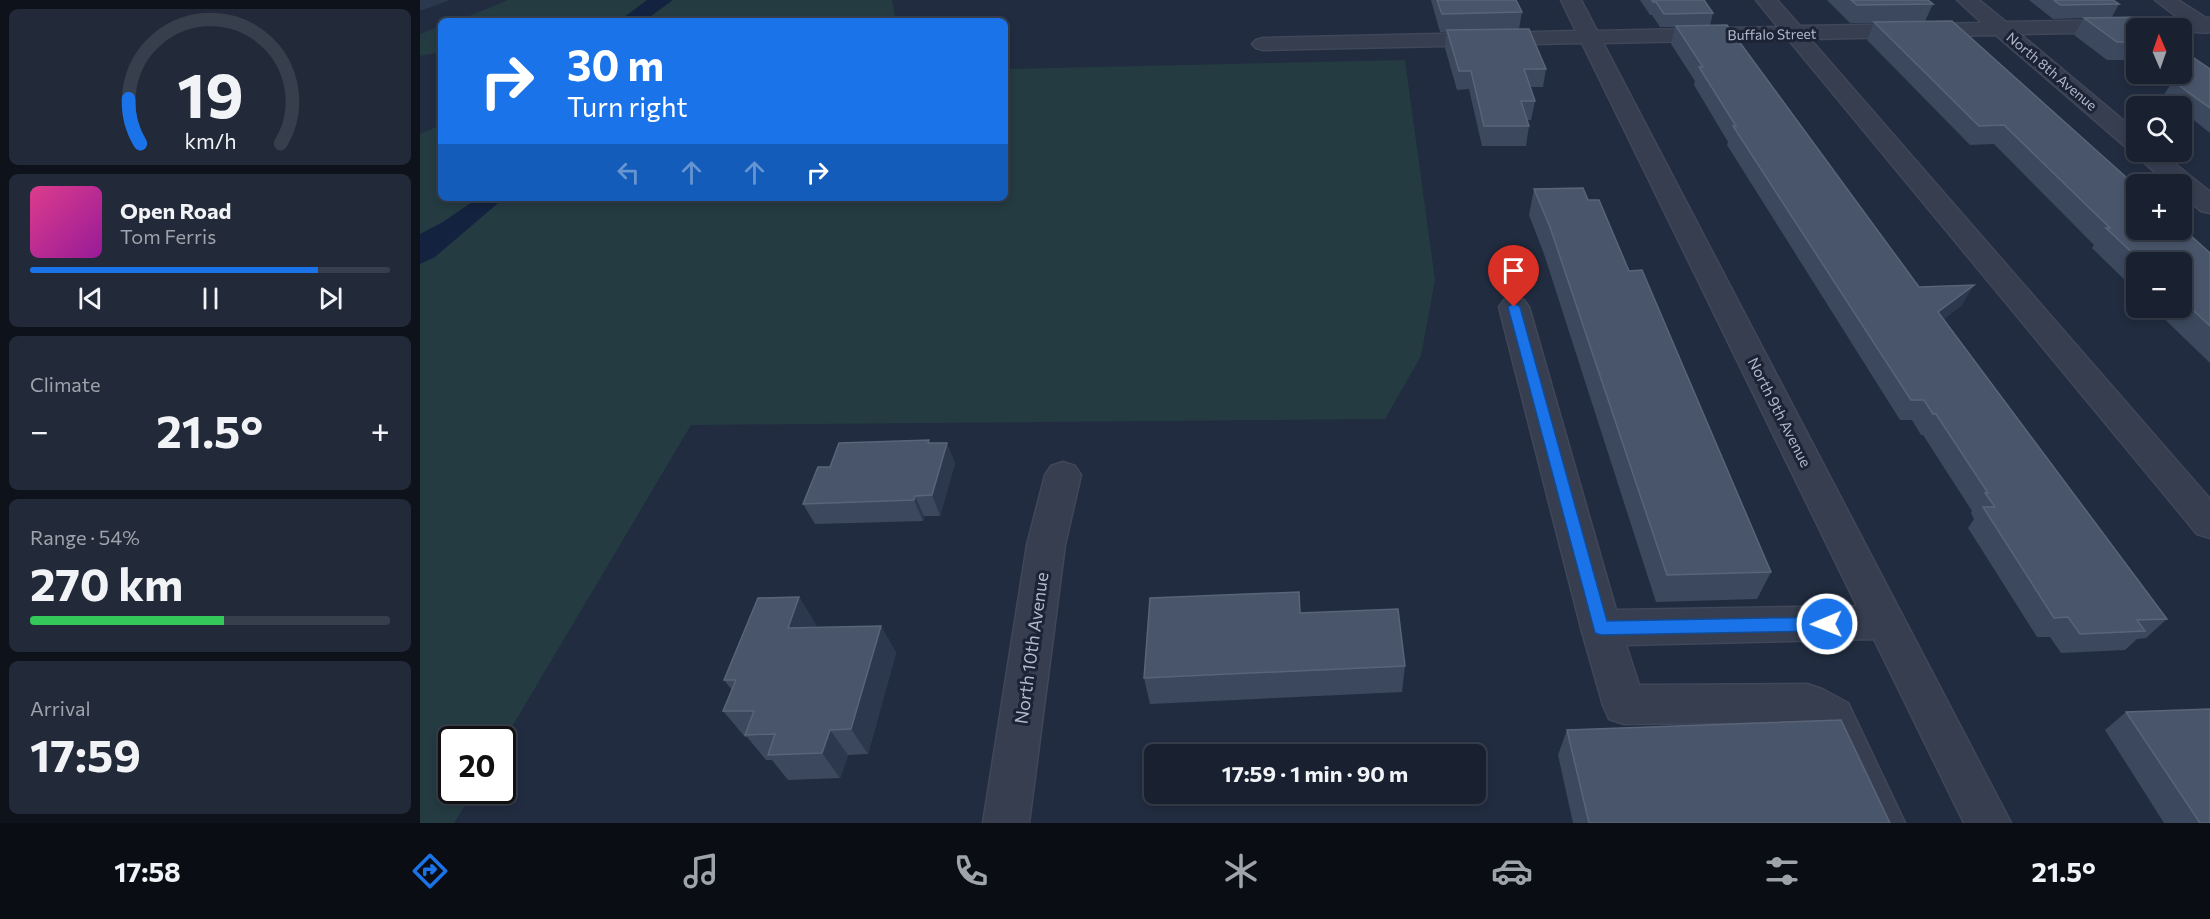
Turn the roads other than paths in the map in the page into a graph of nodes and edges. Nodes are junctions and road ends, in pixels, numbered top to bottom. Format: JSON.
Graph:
{"nodes":[{"id":1,"x":1571,"y":0,"type":"edge"},
{"id":2,"x":1766,"y":0,"type":"edge"},
{"id":3,"x":1967,"y":0,"type":"edge"},
{"id":4,"x":2165,"y":0,"type":"edge"},
{"id":5,"x":2207,"y":26,"type":"edge"},
{"id":6,"x":2001,"y":29,"type":"junction"},
{"id":7,"x":1794,"y":34,"type":"junction"},
{"id":8,"x":1590,"y":39,"type":"junction"},
{"id":9,"x":1263,"y":44,"type":"dead end"},
{"id":10,"x":2126,"y":135,"type":"edge"},
{"id":11,"x":2158,"y":162,"type":"edge"},
{"id":12,"x":2210,"y":206,"type":"edge"},
{"id":13,"x":1514,"y":307,"type":"dead end"},
{"id":14,"x":1063,"y":475,"type":"dead end"},
{"id":15,"x":2210,"y":524,"type":"edge"},
{"id":16,"x":1887,"y":622,"type":"junction"},
{"id":17,"x":1601,"y":628,"type":"junction"},
{"id":18,"x":1006,"y":823,"type":"edge"},
{"id":19,"x":1882,"y":823,"type":"edge"},
{"id":20,"x":1988,"y":823,"type":"edge"}],
"edges":[{"from":1,"to":8,"type":"street","name":"North 9th Avenue"},
{"from":2,"to":7,"type":"street"},
{"from":3,"to":6,"type":"street","name":"North 8th Avenue"},
{"from":4,"to":5,"type":"street"},
{"from":5,"to":6,"type":"street","name":"Buffalo Street"},
{"from":6,"to":7,"type":"street","name":"Buffalo Street"},
{"from":6,"to":10,"type":"street","name":"North 8th Avenue"},
{"from":7,"to":8,"type":"street","name":"Buffalo Street"},
{"from":7,"to":15,"type":"street"},
{"from":8,"to":9,"type":"street","name":"Buffalo Street"},
{"from":8,"to":16,"type":"street","name":"North 9th Avenue"},
{"from":11,"to":12,"type":"street"},
{"from":13,"to":17,"type":"street"},
{"from":14,"to":18,"type":"street","name":"North 10th Avenue"},
{"from":16,"to":17,"type":"street"},
{"from":16,"to":20,"type":"street","name":"North 9th Avenue"},
{"from":17,"to":19,"type":"street"}]}
